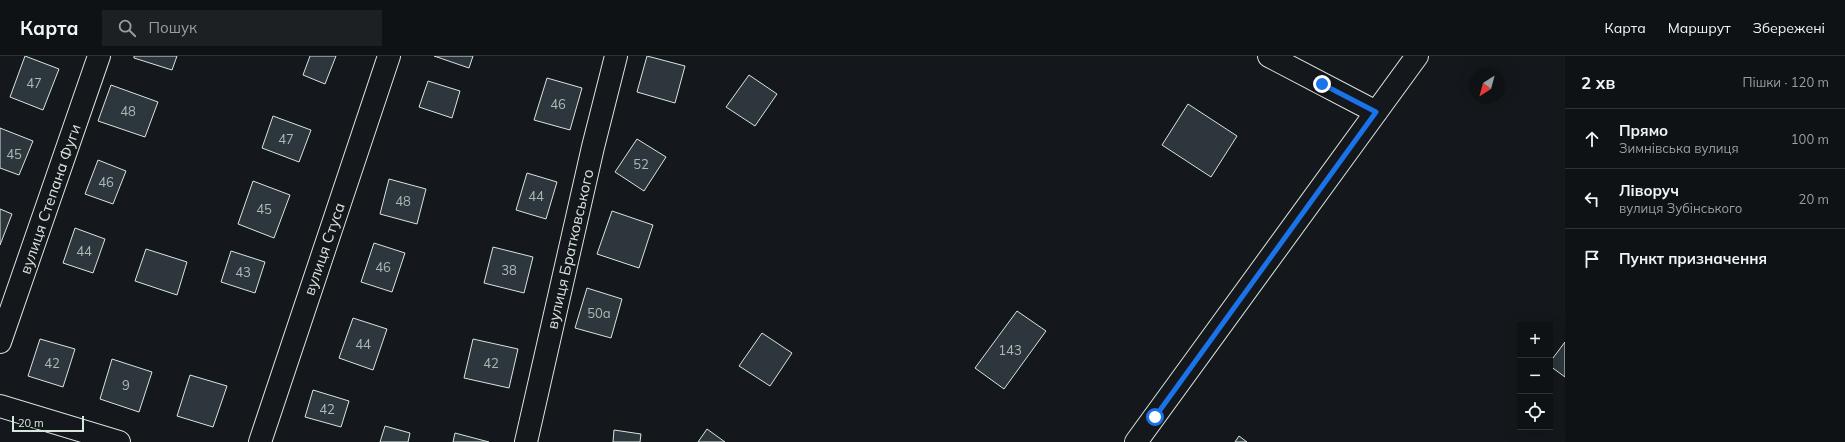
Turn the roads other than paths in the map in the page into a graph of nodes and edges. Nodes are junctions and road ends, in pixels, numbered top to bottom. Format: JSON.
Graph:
{"nodes":[{"id":1,"x":99,"y":56,"type":"edge"},
{"id":2,"x":389,"y":56,"type":"edge"},
{"id":3,"x":616,"y":56,"type":"edge"},
{"id":4,"x":1269,"y":56,"type":"edge"},
{"id":5,"x":1416,"y":56,"type":"edge"},
{"id":6,"x":1376,"y":112,"type":"junction"},
{"id":7,"x":0,"y":342,"type":"edge"},
{"id":8,"x":0,"y":406,"type":"edge"},
{"id":9,"x":119,"y":442,"type":"edge"},
{"id":10,"x":260,"y":442,"type":"edge"},
{"id":11,"x":526,"y":442,"type":"edge"},
{"id":12,"x":1136,"y":442,"type":"edge"}],
"edges":[{"from":1,"to":7,"type":"street","name":"вулиця Степана Фуги"},
{"from":2,"to":10,"type":"street","name":"вулиця Стуса"},
{"from":3,"to":11,"type":"street","name":"вулиця Братковського"},
{"from":4,"to":6,"type":"street"},
{"from":5,"to":6,"type":"street"},
{"from":6,"to":12,"type":"street"},
{"from":8,"to":9,"type":"street"}]}
